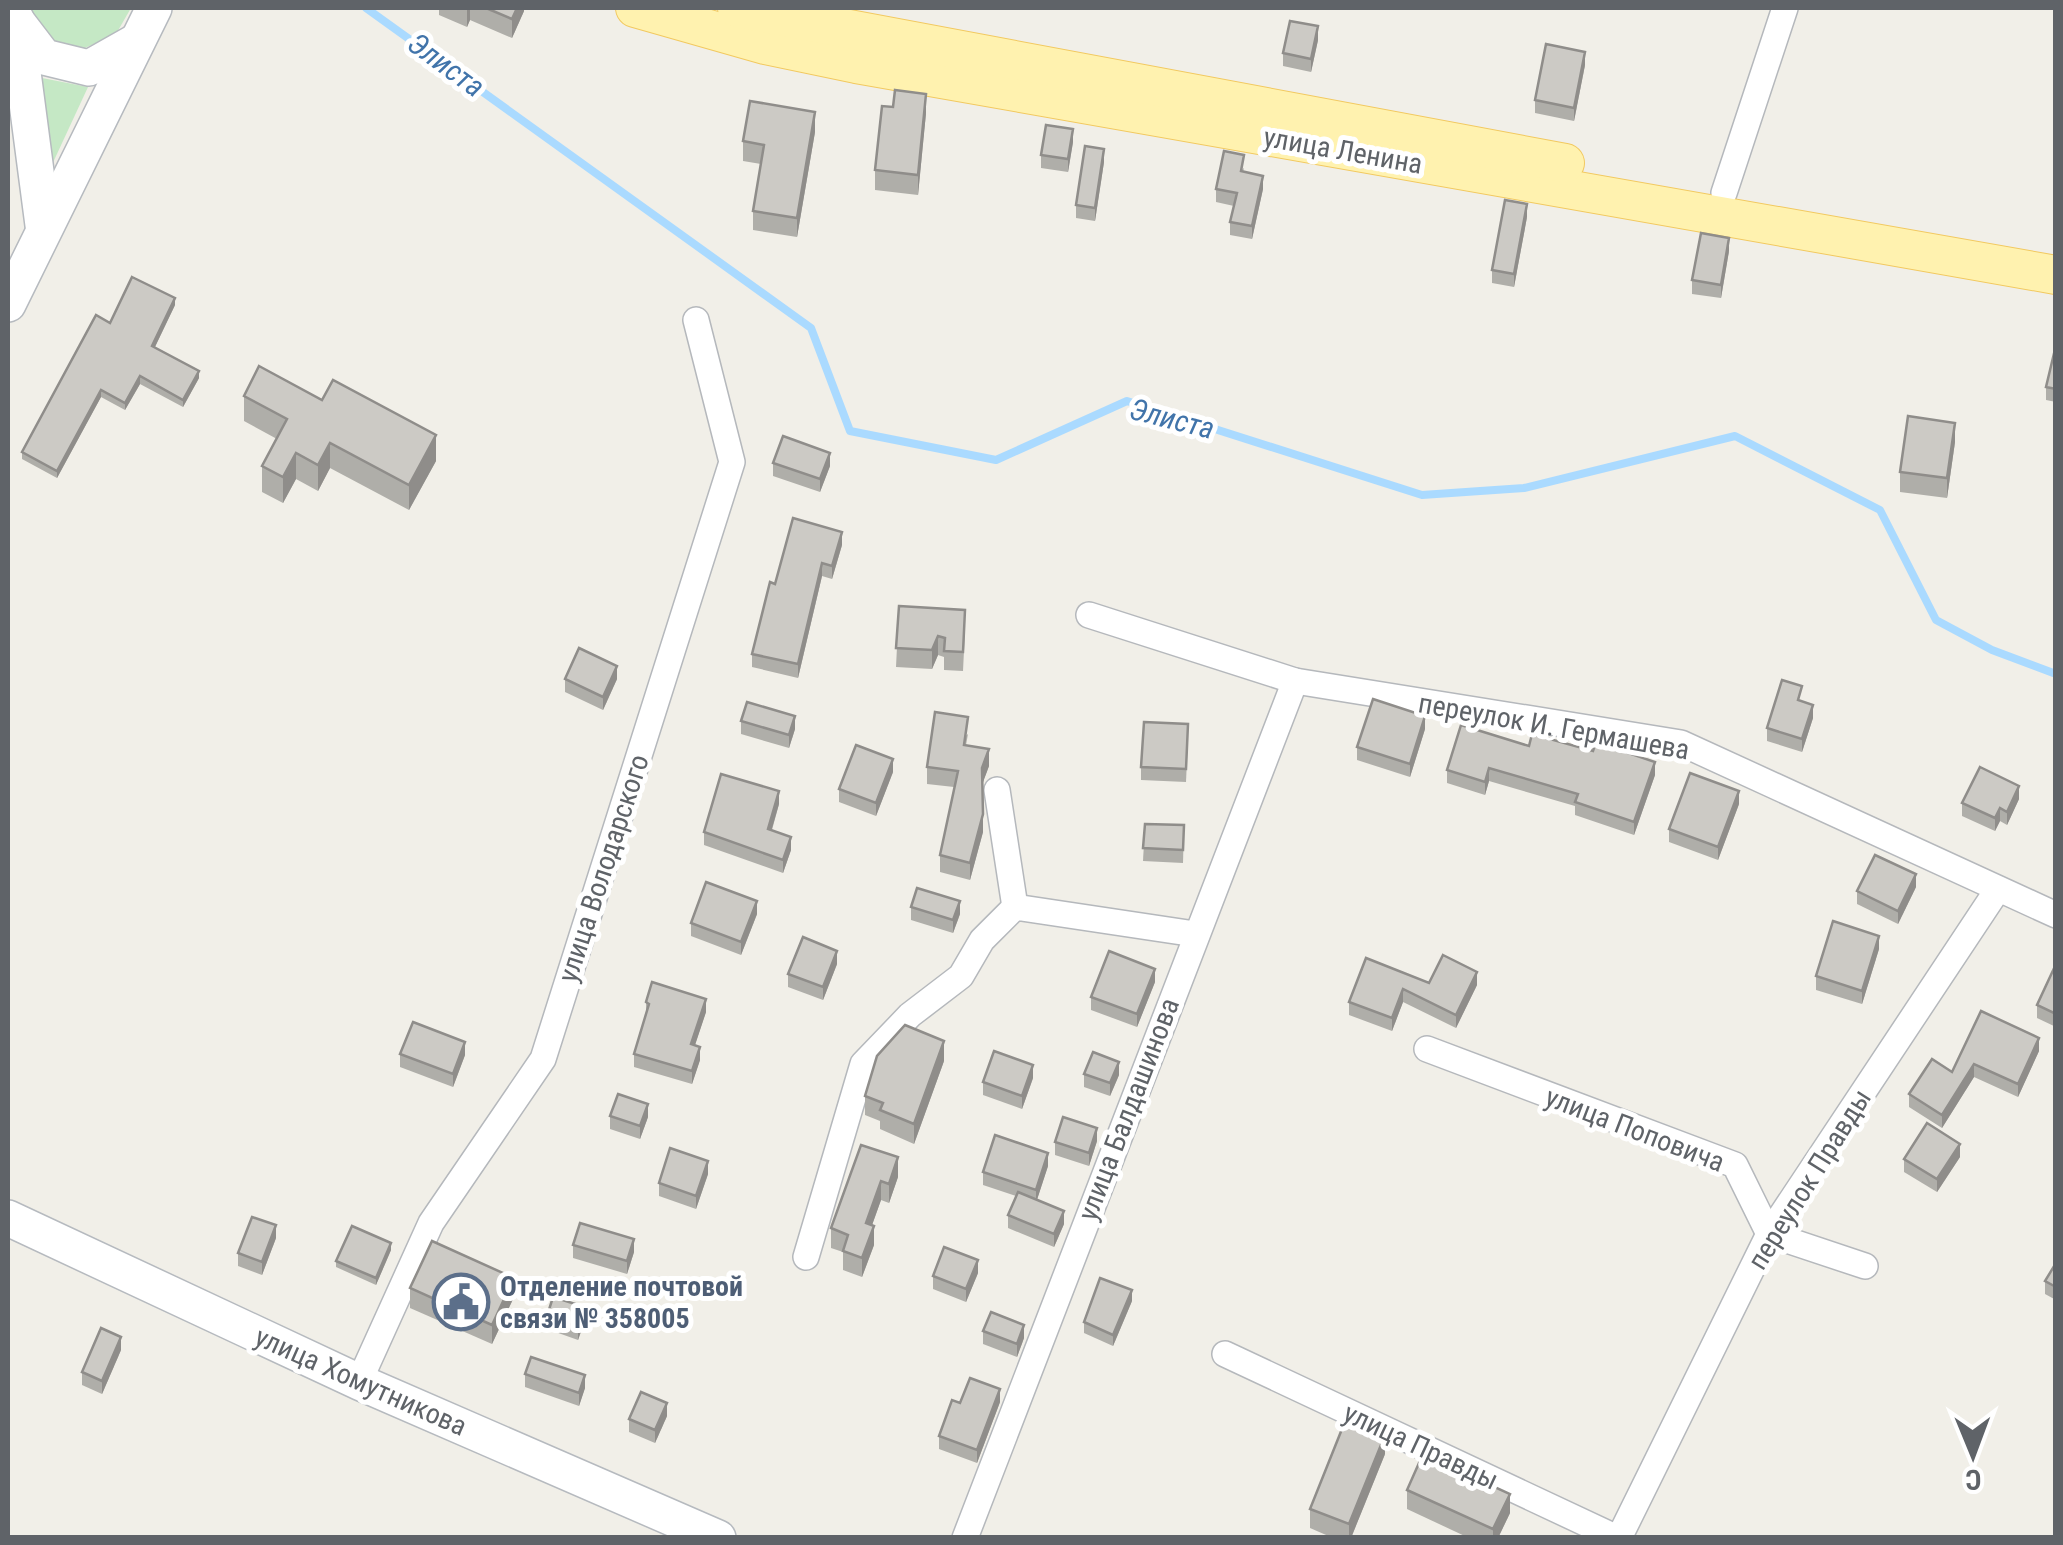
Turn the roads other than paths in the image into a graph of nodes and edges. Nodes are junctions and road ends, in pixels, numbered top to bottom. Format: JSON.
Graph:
{"nodes":[{"id":1,"x":154,"y":8,"type":"edge"},
{"id":2,"x":636,"y":8,"type":"edge"},
{"id":3,"x":737,"y":8,"type":"edge"},
{"id":4,"x":1785,"y":8,"type":"edge"},
{"id":5,"x":16,"y":13,"type":"edge"},
{"id":6,"x":134,"y":42,"type":"junction"},
{"id":7,"x":1724,"y":193,"type":"junction"},
{"id":8,"x":43,"y":225,"type":"junction"},
{"id":9,"x":2056,"y":249,"type":"edge"},
{"id":10,"x":2056,"y":275,"type":"edge"},
{"id":11,"x":8,"y":304,"type":"edge"},
{"id":12,"x":696,"y":320,"type":"dead end"},
{"id":13,"x":1089,"y":615,"type":"dead end"},
{"id":14,"x":1296,"y":681,"type":"junction"},
{"id":15,"x":997,"y":790,"type":"dead end"},
{"id":16,"x":1998,"y":890,"type":"junction"},
{"id":17,"x":1015,"y":907,"type":"junction"},
{"id":18,"x":2056,"y":915,"type":"edge"},
{"id":19,"x":1195,"y":934,"type":"junction"},
{"id":20,"x":1426,"y":1050,"type":"dead end"},
{"id":21,"x":8,"y":1218,"type":"edge"},
{"id":22,"x":1770,"y":1234,"type":"junction"},
{"id":23,"x":806,"y":1258,"type":"dead end"},
{"id":24,"x":1865,"y":1266,"type":"dead end"},
{"id":25,"x":1224,"y":1354,"type":"dead end"},
{"id":26,"x":359,"y":1382,"type":"junction"},
{"id":27,"x":718,"y":1538,"type":"edge"},
{"id":28,"x":965,"y":1538,"type":"edge"},
{"id":29,"x":1618,"y":1538,"type":"edge"}],
"edges":[{"from":1,"to":6,"type":"street"},
{"from":2,"to":10,"type":"main road","name":"улица Ленина"},
{"from":3,"to":7,"type":"main road","name":"улица Ленина"},
{"from":4,"to":7,"type":"street"},
{"from":5,"to":6,"type":"street"},
{"from":5,"to":8,"type":"street"},
{"from":6,"to":8,"type":"street"},
{"from":7,"to":9,"type":"main road","name":"улица Ленина"},
{"from":8,"to":11,"type":"street"},
{"from":12,"to":26,"type":"street","name":"улица Володарского"},
{"from":13,"to":14,"type":"street","name":"переулок И. Гермашева"},
{"from":14,"to":16,"type":"street","name":"переулок И. Гермашева"},
{"from":14,"to":19,"type":"street","name":"улица Балдашинова"},
{"from":15,"to":17,"type":"street"},
{"from":16,"to":18,"type":"street","name":"переулок И. Гермашева"},
{"from":16,"to":22,"type":"street","name":"переулок Правды"},
{"from":17,"to":19,"type":"street"},
{"from":17,"to":23,"type":"street"},
{"from":19,"to":28,"type":"street","name":"улица Балдашинова"},
{"from":20,"to":22,"type":"street","name":"улица Поповича"},
{"from":21,"to":26,"type":"street","name":"улица Хомутникова"},
{"from":22,"to":24,"type":"street"},
{"from":22,"to":29,"type":"street","name":"переулок Правды"},
{"from":25,"to":29,"type":"street","name":"улица Правды"},
{"from":26,"to":27,"type":"street","name":"улица Хомутникова"}]}
